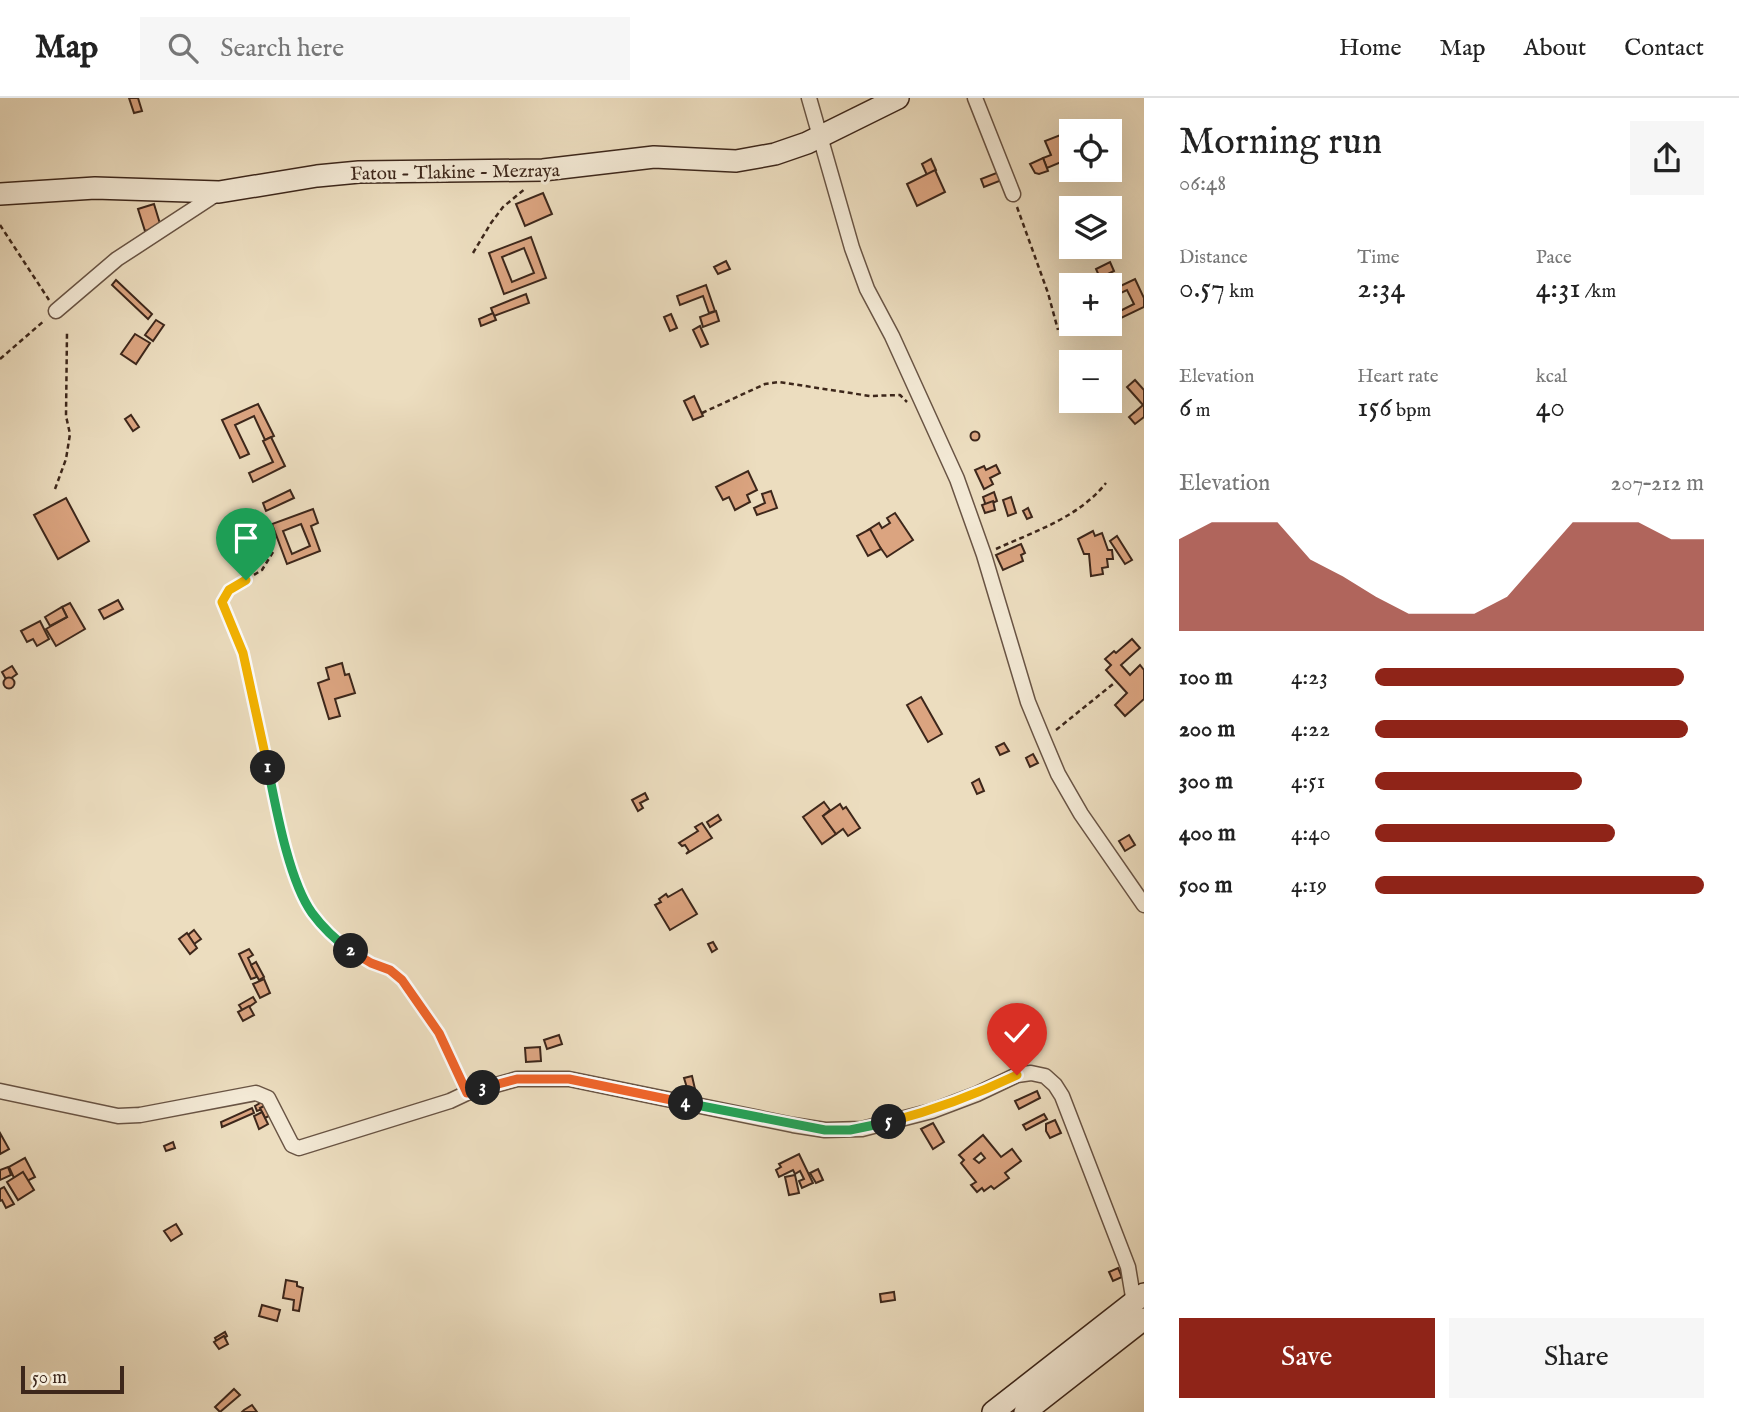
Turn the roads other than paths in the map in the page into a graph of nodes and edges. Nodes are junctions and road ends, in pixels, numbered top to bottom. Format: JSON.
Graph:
{"nodes":[{"id":1,"x":809,"y":98,"type":"edge"},
{"id":2,"x":898,"y":98,"type":"edge"},
{"id":3,"x":975,"y":98,"type":"edge"},
{"id":4,"x":822,"y":136,"type":"junction"},
{"id":5,"x":219,"y":192,"type":"junction"},
{"id":6,"x":0,"y":194,"type":"edge"},
{"id":7,"x":1013,"y":194,"type":"road end"},
{"id":8,"x":56,"y":312,"type":"road end"},
{"id":9,"x":1144,"y":905,"type":"edge"},
{"id":10,"x":0,"y":1091,"type":"edge"},
{"id":11,"x":1141,"y":1308,"type":"edge"},
{"id":12,"x":993,"y":1412,"type":"edge"},
{"id":13,"x":1025,"y":1412,"type":"edge"}],
"edges":[{"from":1,"to":4,"type":"street"},
{"from":2,"to":4,"type":"street","name":"Fatou - Tlakine - Mezraya"},
{"from":3,"to":7,"type":"street"},
{"from":4,"to":5,"type":"street","name":"Fatou - Tlakine - Mezraya"},
{"from":4,"to":9,"type":"street"},
{"from":5,"to":6,"type":"street","name":"Fatou - Tlakine - Mezraya"},
{"from":5,"to":8,"type":"street"},
{"from":10,"to":11,"type":"street"},
{"from":11,"to":12,"type":"street"},
{"from":11,"to":13,"type":"street"}]}
